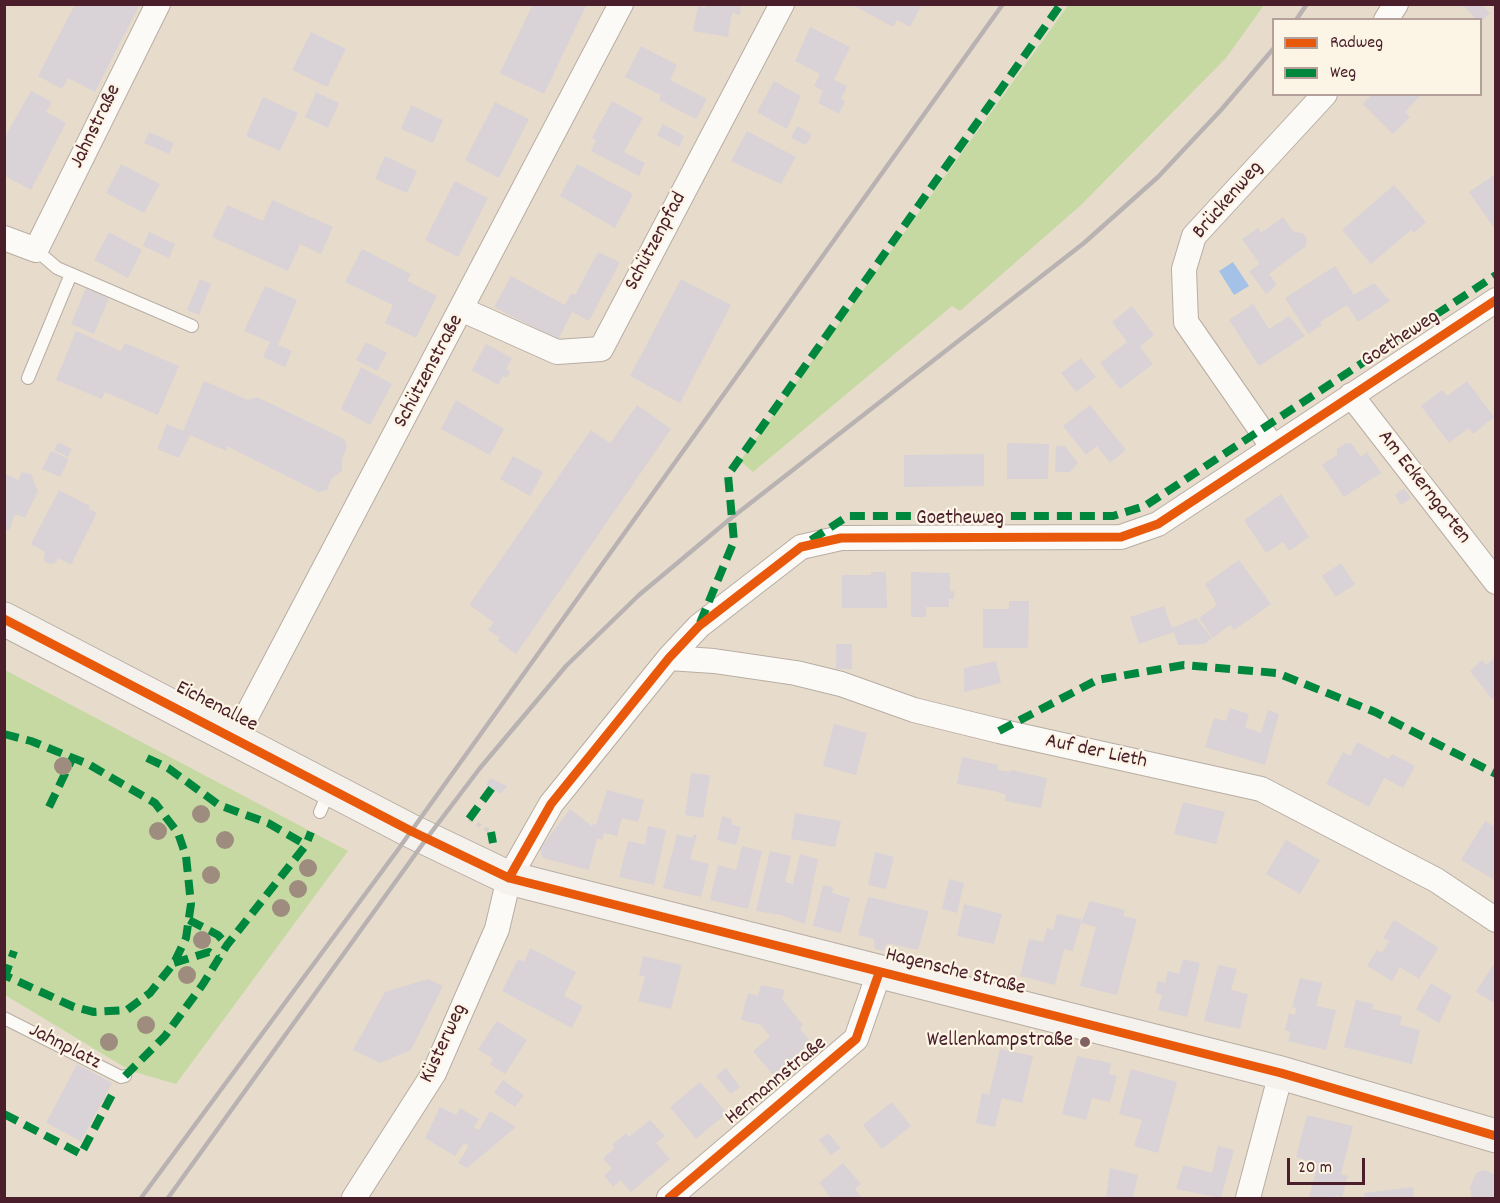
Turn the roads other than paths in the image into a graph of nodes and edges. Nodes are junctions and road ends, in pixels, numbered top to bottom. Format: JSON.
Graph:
{"nodes":[{"id":1,"x":158,"y":4,"type":"edge"},
{"id":2,"x":621,"y":4,"type":"edge"},
{"id":3,"x":782,"y":4,"type":"edge"},
{"id":4,"x":1396,"y":4,"type":"edge"},
{"id":5,"x":1387,"y":18,"type":"edge"},
{"id":6,"x":1323,"y":96,"type":"edge"},
{"id":7,"x":4,"y":238,"type":"edge"},
{"id":8,"x":36,"y":250,"type":"junction"},
{"id":9,"x":71,"y":274,"type":"junction"},
{"id":10,"x":1496,"y":300,"type":"edge"},
{"id":11,"x":463,"y":310,"type":"junction"},
{"id":12,"x":192,"y":326,"type":"dead end"},
{"id":13,"x":28,"y":378,"type":"dead end"},
{"id":14,"x":1351,"y":395,"type":"junction"},
{"id":15,"x":1272,"y":446,"type":"junction"},
{"id":16,"x":1496,"y":582,"type":"edge"},
{"id":17,"x":4,"y":619,"type":"edge"},
{"id":18,"x":669,"y":658,"type":"junction"},
{"id":19,"x":235,"y":738,"type":"junction"},
{"id":20,"x":411,"y":831,"type":"joint"},
{"id":21,"x":509,"y":878,"type":"junction"},
{"id":22,"x":1496,"y":920,"type":"edge"},
{"id":23,"x":879,"y":973,"type":"junction"},
{"id":24,"x":4,"y":1018,"type":"edge"},
{"id":25,"x":1281,"y":1073,"type":"junction"},
{"id":26,"x":125,"y":1076,"type":"dead end"},
{"id":27,"x":1496,"y":1136,"type":"edge"},
{"id":28,"x":354,"y":1198,"type":"edge"},
{"id":29,"x":669,"y":1198,"type":"edge"},
{"id":30,"x":1248,"y":1198,"type":"edge"}],
"edges":[{"from":1,"to":8,"type":"street","name":"Jahnstraße"},
{"from":2,"to":11,"type":"street","name":"Schützenstraße"},
{"from":3,"to":11,"type":"street","name":"Schützenpfad"},
{"from":4,"to":5,"type":"street"},
{"from":6,"to":15,"type":"street","name":"Brückenweg"},
{"from":7,"to":8,"type":"street"},
{"from":8,"to":9,"type":"lane"},
{"from":9,"to":12,"type":"lane"},
{"from":9,"to":13,"type":"lane"},
{"from":10,"to":14,"type":"street","name":"Goetheweg"},
{"from":11,"to":19,"type":"street","name":"Schützenstraße"},
{"from":14,"to":15,"type":"street","name":"Goetheweg"},
{"from":14,"to":16,"type":"street","name":"Am Eckerngarten"},
{"from":15,"to":18,"type":"street","name":"Goetheweg"},
{"from":17,"to":19,"type":"street","name":"Eichenallee"},
{"from":18,"to":21,"type":"street","name":"Goetheweg"},
{"from":18,"to":22,"type":"street","name":"Auf der Lieth"},
{"from":19,"to":20,"type":"street","name":"Eichenallee"},
{"from":20,"to":21,"type":"street","name":"Hagensche Straße"},
{"from":21,"to":23,"type":"street","name":"Hagensche Straße"},
{"from":21,"to":28,"type":"street","name":"Küsterweg"},
{"from":23,"to":25,"type":"street","name":"Hagensche Straße"},
{"from":23,"to":29,"type":"street","name":"Hermannstraße"},
{"from":24,"to":26,"type":"lane","name":"Jahnplatz"},
{"from":25,"to":27,"type":"street","name":"Hagensche Straße"},
{"from":25,"to":30,"type":"street"}]}
